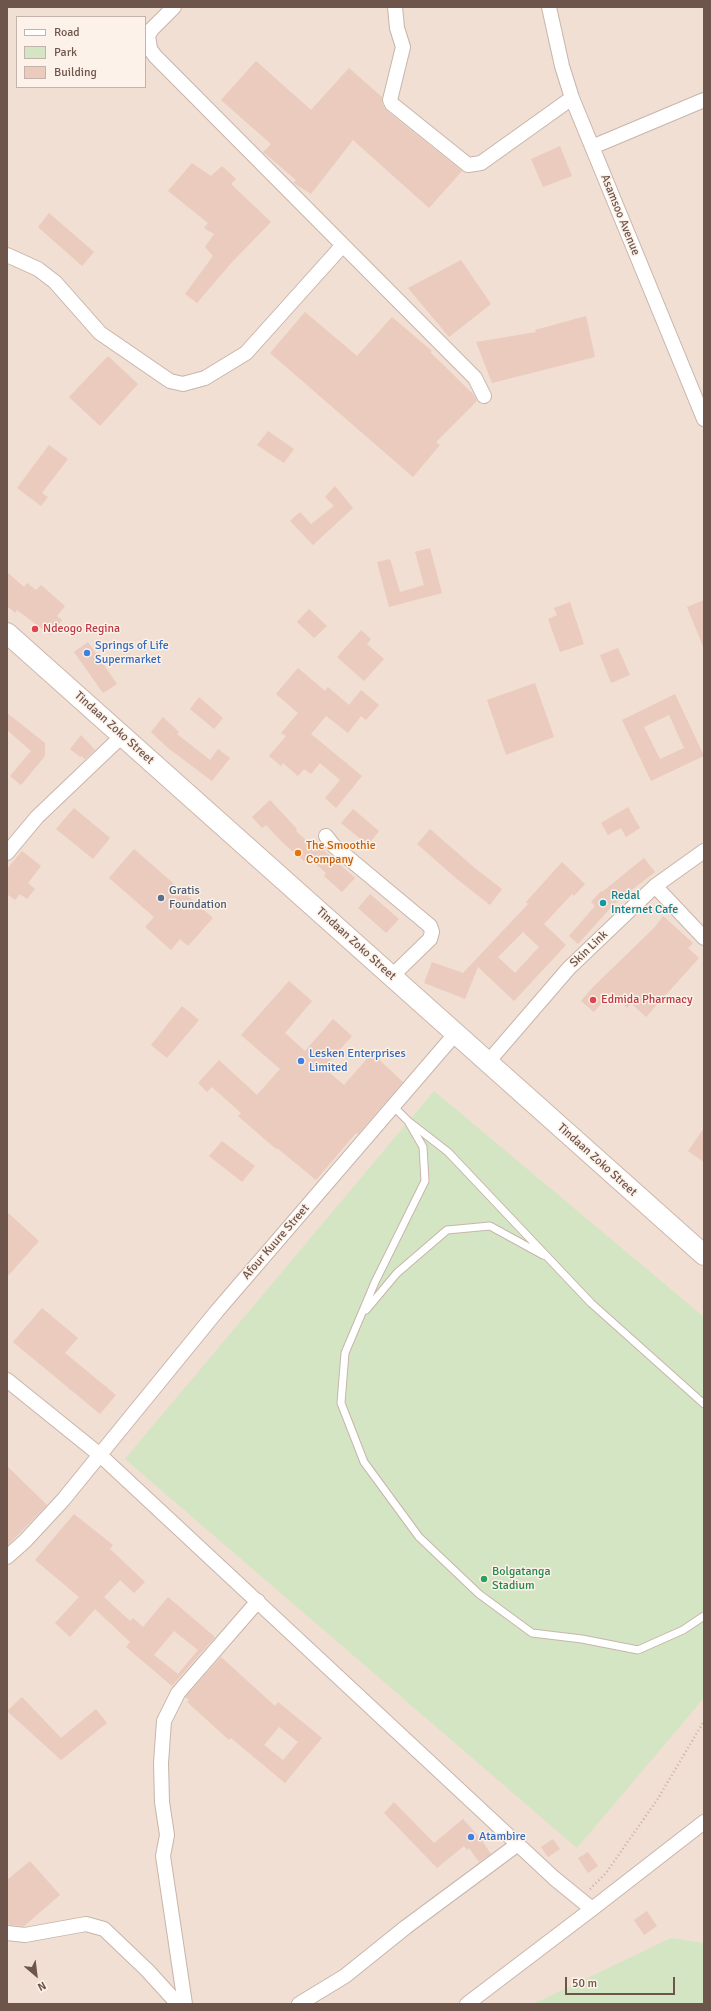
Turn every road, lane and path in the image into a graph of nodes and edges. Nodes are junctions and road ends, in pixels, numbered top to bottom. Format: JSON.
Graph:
{"nodes":[{"id":1,"x":174,"y":7,"type":"edge"},
{"id":2,"x":395,"y":7,"type":"edge"},
{"id":3,"x":549,"y":7,"type":"edge"},
{"id":4,"x":572,"y":98,"type":"junction"},
{"id":5,"x":704,"y":100,"type":"edge"},
{"id":6,"x":592,"y":147,"type":"junction"},
{"id":7,"x":343,"y":245,"type":"junction"},
{"id":8,"x":7,"y":255,"type":"edge"},
{"id":9,"x":484,"y":396,"type":"dead end"},
{"id":10,"x":704,"y":418,"type":"edge"},
{"id":11,"x":7,"y":633,"type":"edge"},
{"id":12,"x":122,"y":736,"type":"junction"},
{"id":13,"x":326,"y":836,"type":"dead end"},
{"id":14,"x":704,"y":851,"type":"edge"},
{"id":15,"x":7,"y":852,"type":"edge"},
{"id":16,"x":655,"y":886,"type":"junction"},
{"id":17,"x":704,"y":938,"type":"edge"},
{"id":18,"x":392,"y":976,"type":"junction"},
{"id":19,"x":456,"y":1033,"type":"junction"},
{"id":20,"x":488,"y":1062,"type":"junction"},
{"id":21,"x":393,"y":1106,"type":"junction"},
{"id":22,"x":408,"y":1121,"type":"junction"},
{"id":23,"x":704,"y":1255,"type":"edge"},
{"id":24,"x":550,"y":1258,"type":"junction"},
{"id":25,"x":361,"y":1316,"type":"junction"},
{"id":26,"x":7,"y":1380,"type":"edge"},
{"id":27,"x":704,"y":1404,"type":"edge"},
{"id":28,"x":100,"y":1455,"type":"junction"},
{"id":29,"x":7,"y":1557,"type":"edge"},
{"id":30,"x":258,"y":1602,"type":"junction"},
{"id":31,"x":704,"y":1616,"type":"edge"},
{"id":32,"x":704,"y":1722,"type":"edge"},
{"id":33,"x":704,"y":1822,"type":"edge"},
{"id":34,"x":518,"y":1844,"type":"junction"},
{"id":35,"x":580,"y":1899,"type":"junction"},
{"id":36,"x":592,"y":1909,"type":"junction"},
{"id":37,"x":7,"y":1934,"type":"edge"},
{"id":38,"x":178,"y":2004,"type":"edge"},
{"id":39,"x":186,"y":2004,"type":"edge"},
{"id":40,"x":299,"y":2004,"type":"edge"},
{"id":41,"x":467,"y":2004,"type":"edge"}],
"edges":[{"from":1,"to":7,"type":"street"},
{"from":2,"to":4,"type":"street"},
{"from":3,"to":4,"type":"street","name":"Asamsoo Avenue"},
{"from":4,"to":6,"type":"street","name":"Asamsoo Avenue"},
{"from":5,"to":6,"type":"street"},
{"from":6,"to":10,"type":"street","name":"Asamsoo Avenue"},
{"from":7,"to":8,"type":"street"},
{"from":7,"to":9,"type":"street"},
{"from":11,"to":12,"type":"main road","name":"Tindaan Zoko Street"},
{"from":12,"to":15,"type":"street"},
{"from":12,"to":18,"type":"main road","name":"Tindaan Zoko Street"},
{"from":13,"to":18,"type":"street"},
{"from":14,"to":16,"type":"street","name":"Skin Link"},
{"from":16,"to":17,"type":"street"},
{"from":16,"to":20,"type":"street","name":"Skin Link"},
{"from":18,"to":19,"type":"main road","name":"Tindaan Zoko Street"},
{"from":19,"to":20,"type":"main road","name":"Tindaan Zoko Street"},
{"from":19,"to":21,"type":"street","name":"Afour Kuure Street"},
{"from":20,"to":23,"type":"main road","name":"Tindaan Zoko Street"},
{"from":21,"to":22,"type":"lane"},
{"from":21,"to":28,"type":"street","name":"Afour Kuure Street"},
{"from":22,"to":24,"type":"lane"},
{"from":22,"to":25,"type":"lane"},
{"from":24,"to":25,"type":"lane"},
{"from":24,"to":27,"type":"lane"},
{"from":25,"to":31,"type":"lane"},
{"from":26,"to":28,"type":"street"},
{"from":28,"to":29,"type":"street","name":"Afour Kuure Street"},
{"from":28,"to":30,"type":"street"},
{"from":30,"to":34,"type":"street"},
{"from":30,"to":39,"type":"street"},
{"from":32,"to":35,"type":"path"},
{"from":33,"to":36,"type":"street"},
{"from":34,"to":35,"type":"street"},
{"from":34,"to":40,"type":"street"},
{"from":35,"to":36,"type":"street"},
{"from":36,"to":41,"type":"street"},
{"from":37,"to":38,"type":"street"}]}
